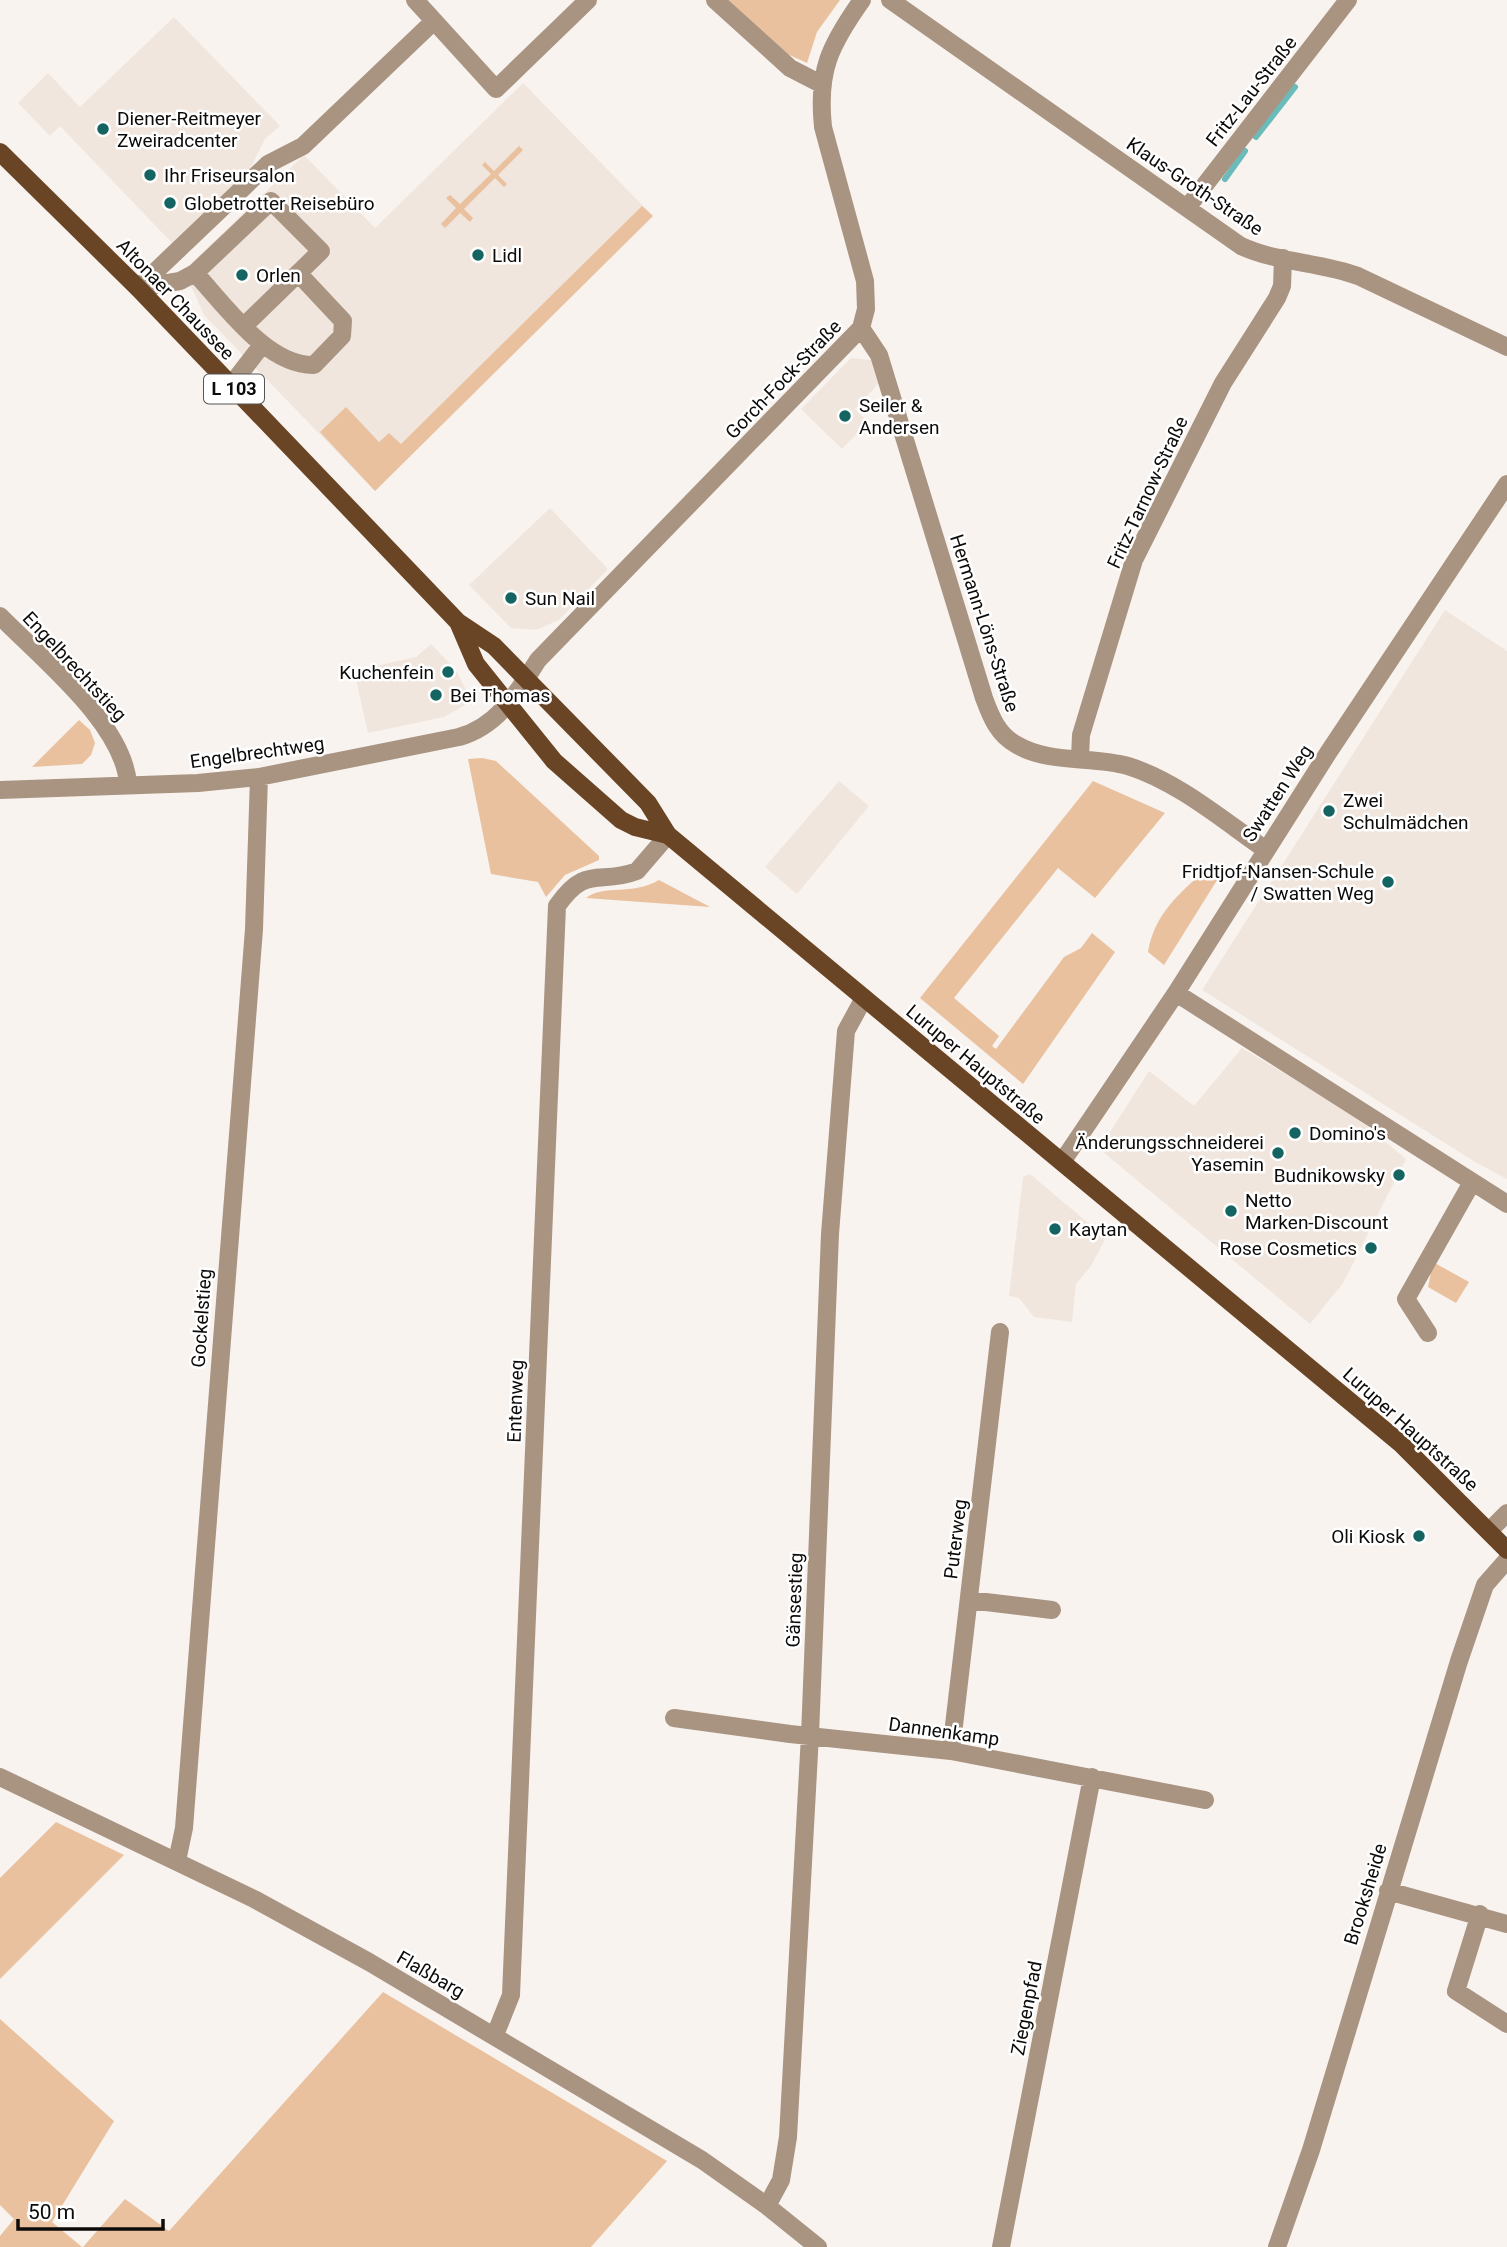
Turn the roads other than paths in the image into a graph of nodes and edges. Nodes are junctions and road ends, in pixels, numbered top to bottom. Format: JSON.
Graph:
{"nodes":[{"id":1,"x":415,"y":0,"type":"edge"},
{"id":2,"x":588,"y":0,"type":"edge"},
{"id":3,"x":715,"y":0,"type":"edge"},
{"id":4,"x":862,"y":0,"type":"edge"},
{"id":5,"x":890,"y":0,"type":"edge"},
{"id":6,"x":1348,"y":0,"type":"edge"},
{"id":7,"x":434,"y":21,"type":"junction"},
{"id":8,"x":821,"y":85,"type":"junction"},
{"id":9,"x":2,"y":156,"type":"edge"},
{"id":10,"x":1186,"y":208,"type":"junction"},
{"id":11,"x":1283,"y":258,"type":"junction"},
{"id":12,"x":195,"y":273,"type":"junction"},
{"id":13,"x":298,"y":273,"type":"junction"},
{"id":14,"x":138,"y":288,"type":"junction"},
{"id":15,"x":245,"y":326,"type":"junction"},
{"id":16,"x":861,"y":328,"type":"junction"},
{"id":17,"x":262,"y":345,"type":"junction"},
{"id":18,"x":1507,"y":346,"type":"edge"},
{"id":19,"x":231,"y":385,"type":"junction"},
{"id":20,"x":1507,"y":484,"type":"edge"},
{"id":21,"x":0,"y":616,"type":"edge"},
{"id":22,"x":458,"y":622,"type":"junction"},
{"id":23,"x":526,"y":679,"type":"junction"},
{"id":24,"x":507,"y":705,"type":"junction"},
{"id":25,"x":1080,"y":758,"type":"junction"},
{"id":26,"x":259,"y":777,"type":"junction"},
{"id":27,"x":128,"y":785,"type":"junction"},
{"id":28,"x":0,"y":790,"type":"edge"},
{"id":29,"x":668,"y":835,"type":"junction"},
{"id":30,"x":1266,"y":850,"type":"junction"},
{"id":31,"x":1176,"y":993,"type":"junction"},
{"id":32,"x":864,"y":998,"type":"junction"},
{"id":33,"x":1062,"y":1162,"type":"junction"},
{"id":34,"x":1471,"y":1184,"type":"junction"},
{"id":35,"x":1507,"y":1205,"type":"edge"},
{"id":36,"x":1000,"y":1332,"type":"dead end"},
{"id":37,"x":1428,"y":1333,"type":"dead end"},
{"id":38,"x":1507,"y":1513,"type":"edge"},
{"id":39,"x":1489,"y":1531,"type":"junction"},
{"id":40,"x":1507,"y":1550,"type":"edge"},
{"id":41,"x":1507,"y":1560,"type":"edge"},
{"id":42,"x":969,"y":1600,"type":"junction"},
{"id":43,"x":1052,"y":1611,"type":"dead end"},
{"id":44,"x":674,"y":1718,"type":"dead end"},
{"id":45,"x":810,"y":1735,"type":"junction"},
{"id":46,"x":951,"y":1751,"type":"junction"},
{"id":47,"x":0,"y":1777,"type":"edge"},
{"id":48,"x":1092,"y":1777,"type":"junction"},
{"id":49,"x":1205,"y":1800,"type":"dead end"},
{"id":50,"x":177,"y":1861,"type":"junction"},
{"id":51,"x":1388,"y":1891,"type":"junction"},
{"id":52,"x":1480,"y":1914,"type":"junction"},
{"id":53,"x":1507,"y":1924,"type":"edge"},
{"id":54,"x":1507,"y":2024,"type":"edge"},
{"id":55,"x":495,"y":2035,"type":"junction"},
{"id":56,"x":768,"y":2206,"type":"junction"},
{"id":57,"x":818,"y":2247,"type":"edge"},
{"id":58,"x":1001,"y":2247,"type":"edge"},
{"id":59,"x":1277,"y":2247,"type":"edge"}],
"edges":[{"from":1,"to":7,"type":"street"},
{"from":2,"to":7,"type":"street"},
{"from":3,"to":8,"type":"street"},
{"from":4,"to":8,"type":"street","name":"Gorch-Fock-Straße"},
{"from":5,"to":10,"type":"street","name":"Klaus-Groth-Straße"},
{"from":6,"to":10,"type":"street","name":"Fritz-Lau-Straße"},
{"from":7,"to":14,"type":"street"},
{"from":8,"to":16,"type":"street","name":"Gorch-Fock-Straße"},
{"from":9,"to":14,"type":"main road","name":"Altonaer Chaussee","number":"L 103"},
{"from":10,"to":11,"type":"street","name":"Klaus-Groth-Straße"},
{"from":11,"to":18,"type":"street","name":"Klaus-Groth-Straße"},
{"from":11,"to":25,"type":"street","name":"Fritz-Tarnow-Straße"},
{"from":12,"to":13,"type":"street"},
{"from":12,"to":14,"type":"street"},
{"from":12,"to":15,"type":"street"},
{"from":13,"to":15,"type":"street"},
{"from":13,"to":17,"type":"street"},
{"from":14,"to":19,"type":"main road","name":"Altonaer Chaussee","number":"L 103"},
{"from":15,"to":17,"type":"street"},
{"from":16,"to":23,"type":"street","name":"Gorch-Fock-Straße"},
{"from":16,"to":25,"type":"street","name":"Hermann-Löns-Straße"},
{"from":17,"to":19,"type":"street"},
{"from":19,"to":22,"type":"main road","name":"Altonaer Chaussee","number":"L 103"},
{"from":20,"to":30,"type":"street","name":"Swatten Weg"},
{"from":21,"to":27,"type":"street","name":"Engelbrechtstieg"},
{"from":22,"to":23,"type":"main road","name":"Altonaer Chaussee","number":"L 103"},
{"from":22,"to":24,"type":"main road","name":"Altonaer Chaussee","number":"L 103"},
{"from":23,"to":24,"type":"street","name":"Gorch-Fock-Straße"},
{"from":23,"to":29,"type":"main road","name":"Luruper Hauptstraße"},
{"from":24,"to":26,"type":"street","name":"Engelbrechtweg"},
{"from":24,"to":29,"type":"main road","name":"Luruper Hauptstraße"},
{"from":25,"to":30,"type":"street","name":"Hermann-Löns-Straße"},
{"from":26,"to":27,"type":"street","name":"Engelbrechtweg"},
{"from":26,"to":50,"type":"street","name":"Gockelstieg"},
{"from":27,"to":28,"type":"street","name":"Engelbrechtweg"},
{"from":29,"to":32,"type":"main road","name":"Luruper Hauptstraße"},
{"from":29,"to":55,"type":"street","name":"Entenweg"},
{"from":30,"to":31,"type":"street","name":"Swatten Weg"},
{"from":31,"to":33,"type":"street","name":"Swatten Weg"},
{"from":31,"to":34,"type":"street"},
{"from":32,"to":33,"type":"main road","name":"Luruper Hauptstraße"},
{"from":32,"to":45,"type":"street","name":"Gänsestieg"},
{"from":33,"to":39,"type":"main road","name":"Luruper Hauptstraße"},
{"from":34,"to":35,"type":"street"},
{"from":34,"to":37,"type":"street"},
{"from":36,"to":42,"type":"street","name":"Puterweg"},
{"from":38,"to":39,"type":"street"},
{"from":39,"to":40,"type":"main road","name":"Luruper Hauptstraße"},
{"from":41,"to":51,"type":"street","name":"Brooksheide"},
{"from":42,"to":43,"type":"street"},
{"from":42,"to":46,"type":"street","name":"Puterweg"},
{"from":44,"to":45,"type":"street","name":"Dannenkamp"},
{"from":45,"to":46,"type":"street","name":"Dannenkamp"},
{"from":45,"to":56,"type":"street","name":"Gänsestieg"},
{"from":46,"to":48,"type":"street","name":"Dannenkamp"},
{"from":47,"to":50,"type":"street","name":"Flaßbarg"},
{"from":48,"to":49,"type":"street","name":"Dannenkamp"},
{"from":48,"to":58,"type":"street","name":"Ziegenpfad"},
{"from":50,"to":55,"type":"street","name":"Flaßbarg"},
{"from":51,"to":52,"type":"street"},
{"from":51,"to":59,"type":"street","name":"Brooksheide"},
{"from":52,"to":53,"type":"street"},
{"from":52,"to":54,"type":"street"},
{"from":55,"to":56,"type":"street","name":"Flaßbarg"},
{"from":56,"to":57,"type":"street","name":"Flaßbarg"}]}
